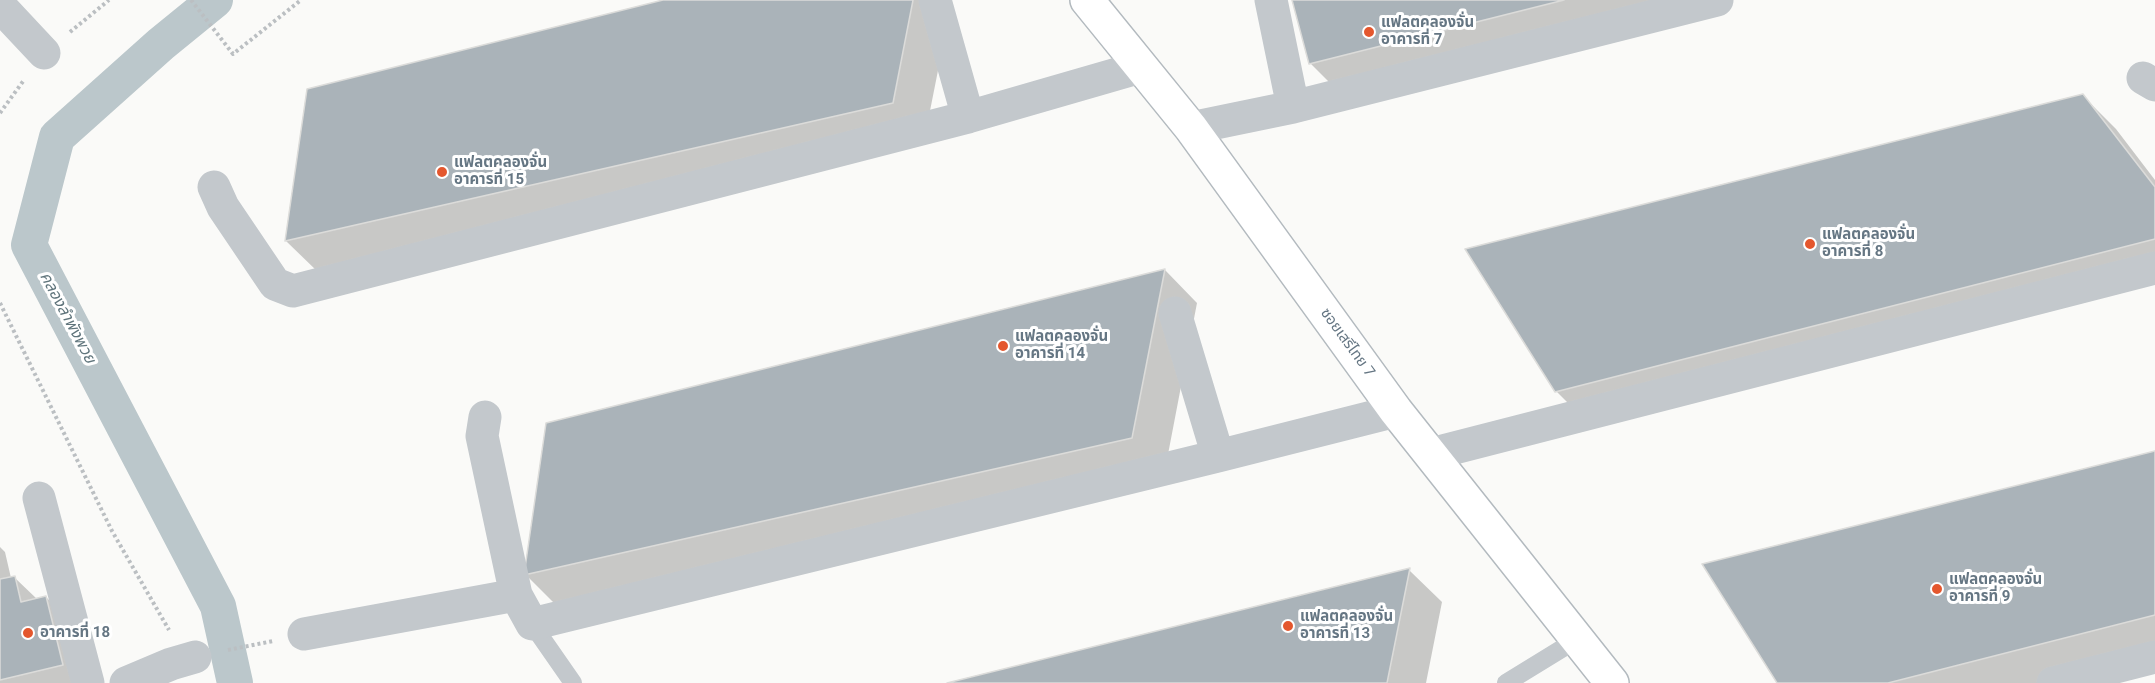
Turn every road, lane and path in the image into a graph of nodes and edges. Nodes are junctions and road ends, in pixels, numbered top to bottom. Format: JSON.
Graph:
{"nodes":[{"id":1,"x":191,"y":0,"type":"edge"},
{"id":2,"x":301,"y":0,"type":"edge"},
{"id":3,"x":935,"y":0,"type":"edge"},
{"id":4,"x":1087,"y":0,"type":"edge"},
{"id":5,"x":1271,"y":0,"type":"edge"},
{"id":6,"x":1717,"y":0,"type":"edge"},
{"id":7,"x":0,"y":6,"type":"edge"},
{"id":8,"x":44,"y":53,"type":"dead end"},
{"id":9,"x":1141,"y":67,"type":"junction"},
{"id":10,"x":1293,"y":107,"type":"junction"},
{"id":11,"x":968,"y":117,"type":"junction"},
{"id":12,"x":1191,"y":128,"type":"junction"},
{"id":13,"x":214,"y":187,"type":"dead end"},
{"id":14,"x":2155,"y":268,"type":"edge"},
{"id":15,"x":0,"y":303,"type":"edge"},
{"id":16,"x":1175,"y":313,"type":"dead end"},
{"id":17,"x":1396,"y":411,"type":"junction"},
{"id":18,"x":485,"y":417,"type":"dead end"},
{"id":19,"x":1431,"y":454,"type":"junction"},
{"id":20,"x":1218,"y":456,"type":"junction"},
{"id":21,"x":39,"y":498,"type":"dead end"},
{"id":22,"x":516,"y":595,"type":"junction"},
{"id":23,"x":532,"y":624,"type":"junction"},
{"id":24,"x":304,"y":634,"type":"joint"},
{"id":25,"x":1576,"y":640,"type":"junction"},
{"id":26,"x":2155,"y":657,"type":"edge"},
{"id":27,"x":190,"y":658,"type":"junction"},
{"id":28,"x":88,"y":683,"type":"edge"},
{"id":29,"x":126,"y":683,"type":"edge"},
{"id":30,"x":573,"y":683,"type":"edge"},
{"id":31,"x":1506,"y":683,"type":"edge"},
{"id":32,"x":1612,"y":683,"type":"edge"},
{"id":33,"x":2053,"y":683,"type":"edge"}],
"edges":[{"from":1,"to":2,"type":"path"},
{"from":3,"to":11,"type":"street"},
{"from":4,"to":9,"type":"street","name":"ซอยเสรีไทย 7"},
{"from":5,"to":10,"type":"street"},
{"from":6,"to":10,"type":"street"},
{"from":7,"to":8,"type":"street"},
{"from":9,"to":11,"type":"street"},
{"from":9,"to":12,"type":"street","name":"ซอยเสรีไทย 7"},
{"from":10,"to":12,"type":"street"},
{"from":11,"to":13,"type":"street"},
{"from":12,"to":17,"type":"street","name":"ซอยเสรีไทย 7"},
{"from":14,"to":19,"type":"street"},
{"from":15,"to":27,"type":"path"},
{"from":16,"to":20,"type":"street"},
{"from":17,"to":19,"type":"street","name":"ซอยเสรีไทย 7"},
{"from":17,"to":20,"type":"street"},
{"from":18,"to":22,"type":"street"},
{"from":19,"to":25,"type":"street","name":"ซอยเสรีไทย 7"},
{"from":20,"to":23,"type":"street"},
{"from":21,"to":28,"type":"street"},
{"from":22,"to":23,"type":"street"},
{"from":22,"to":24,"type":"street"},
{"from":23,"to":30,"type":"lane"},
{"from":24,"to":27,"type":"path"},
{"from":25,"to":31,"type":"lane"},
{"from":25,"to":32,"type":"street","name":"ซอยเสรีไทย 7"},
{"from":26,"to":33,"type":"street"},
{"from":27,"to":29,"type":"street"}]}
